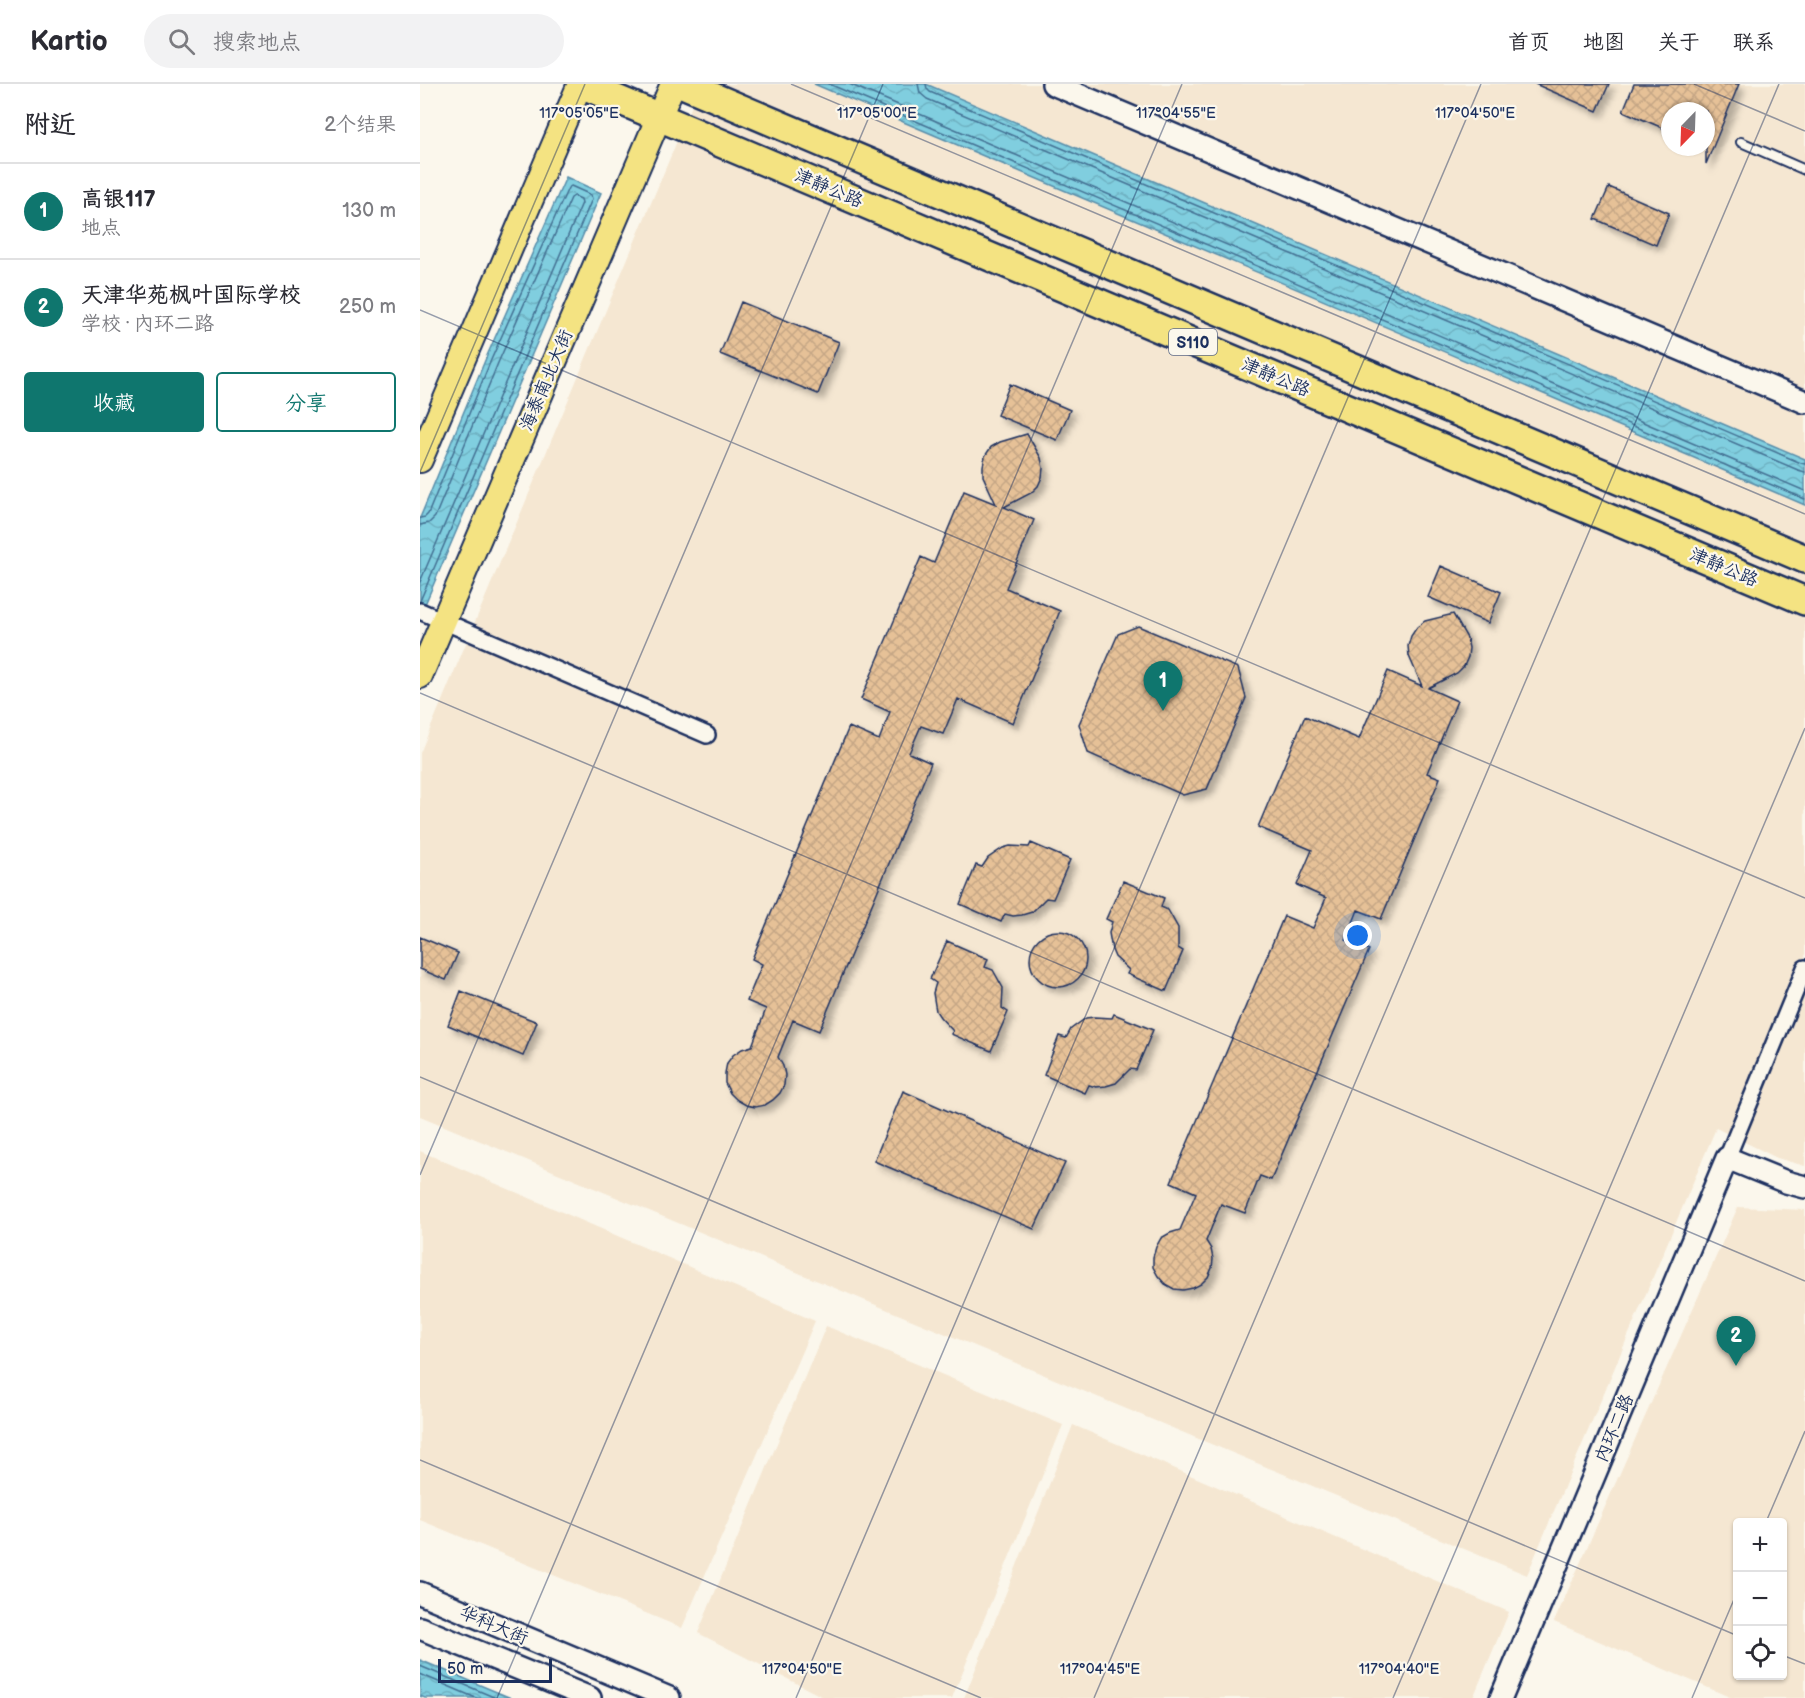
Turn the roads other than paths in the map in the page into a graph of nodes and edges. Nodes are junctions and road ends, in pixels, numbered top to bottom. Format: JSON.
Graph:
{"nodes":[{"id":1,"x":580,"y":84,"type":"edge"},
{"id":2,"x":673,"y":84,"type":"edge"},
{"id":3,"x":683,"y":84,"type":"edge"},
{"id":4,"x":1053,"y":84,"type":"edge"},
{"id":5,"x":659,"y":116,"type":"junction"},
{"id":6,"x":1741,"y":142,"type":"dead end"},
{"id":7,"x":1805,"y":170,"type":"edge"},
{"id":8,"x":1805,"y":402,"type":"edge"},
{"id":9,"x":420,"y":460,"type":"edge"},
{"id":10,"x":1805,"y":559,"type":"edge"},
{"id":11,"x":1805,"y":601,"type":"edge"},
{"id":12,"x":431,"y":616,"type":"edge"},
{"id":13,"x":420,"y":676,"type":"edge"},
{"id":14,"x":707,"y":735,"type":"dead end"},
{"id":15,"x":1805,"y":968,"type":"edge"},
{"id":16,"x":1727,"y":1158,"type":"junction"},
{"id":17,"x":1805,"y":1187,"type":"edge"},
{"id":18,"x":420,"y":1593,"type":"edge"},
{"id":19,"x":420,"y":1628,"type":"edge"},
{"id":20,"x":590,"y":1698,"type":"edge"},
{"id":21,"x":668,"y":1698,"type":"edge"},
{"id":22,"x":1501,"y":1698,"type":"edge"}],
"edges":[{"from":1,"to":5,"type":"highway","name":"津静公路","number":"S110"},
{"from":1,"to":9,"type":"main road"},
{"from":2,"to":5,"type":"main road","name":"海泰南北大街"},
{"from":3,"to":10,"type":"highway","number":"S110"},
{"from":4,"to":8,"type":"main road"},
{"from":5,"to":11,"type":"highway","name":"津静公路","number":"S110"},
{"from":5,"to":12,"type":"main road","name":"海泰南北大街"},
{"from":6,"to":7,"type":"lane"},
{"from":12,"to":13,"type":"main road","name":"海泰南北大街"},
{"from":12,"to":14,"type":"street"},
{"from":15,"to":16,"type":"street"},
{"from":16,"to":17,"type":"main road"},
{"from":16,"to":22,"type":"main road","name":"内环二路"},
{"from":18,"to":21,"type":"main road","name":"华科大街"},
{"from":19,"to":20,"type":"main road","name":"华科大街"}]}
